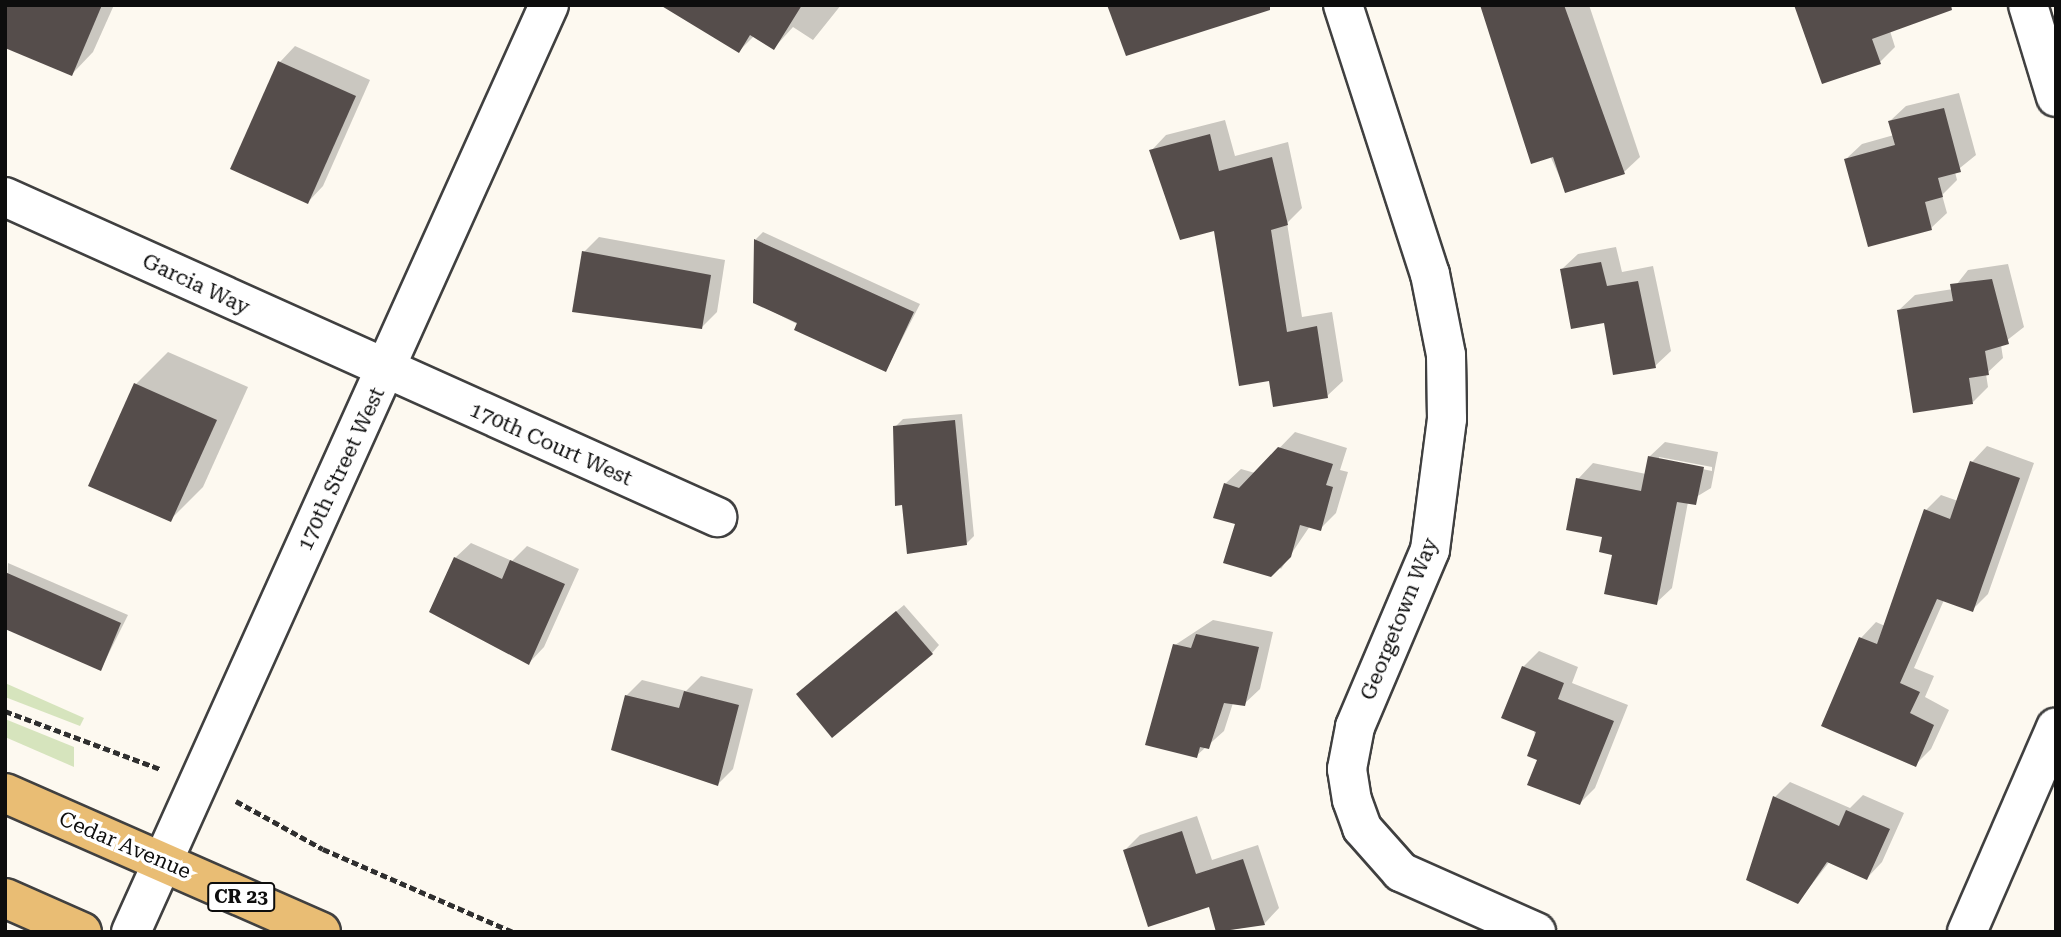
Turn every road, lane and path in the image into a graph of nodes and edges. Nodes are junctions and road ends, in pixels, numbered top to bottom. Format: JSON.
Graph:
{"nodes":[{"id":1,"x":549,"y":5,"type":"edge"},
{"id":2,"x":1343,"y":5,"type":"edge"},
{"id":3,"x":2028,"y":5,"type":"edge"},
{"id":4,"x":2056,"y":97,"type":"edge"},
{"id":5,"x":5,"y":197,"type":"edge"},
{"id":6,"x":386,"y":372,"type":"junction"},
{"id":7,"x":717,"y":517,"type":"dead end"},
{"id":8,"x":5,"y":711,"type":"edge"},
{"id":9,"x":2056,"y":727,"type":"edge"},
{"id":10,"x":195,"y":783,"type":"junction"},
{"id":11,"x":5,"y":793,"type":"edge"},
{"id":12,"x":162,"y":860,"type":"junction"},
{"id":13,"x":5,"y":898,"type":"edge"},
{"id":14,"x":82,"y":932,"type":"edge"},
{"id":15,"x":131,"y":932,"type":"edge"},
{"id":16,"x":321,"y":932,"type":"edge"},
{"id":17,"x":513,"y":932,"type":"edge"},
{"id":18,"x":1536,"y":932,"type":"edge"},
{"id":19,"x":1967,"y":932,"type":"edge"}],
"edges":[{"from":1,"to":6,"type":"street","name":"170th Street West"},
{"from":2,"to":18,"type":"street","name":"Georgetown Way"},
{"from":3,"to":4,"type":"street"},
{"from":5,"to":6,"type":"street","name":"Garcia Way"},
{"from":6,"to":7,"type":"street","name":"170th Court West"},
{"from":6,"to":10,"type":"street","name":"170th Street West"},
{"from":8,"to":10,"type":"path"},
{"from":9,"to":19,"type":"street"},
{"from":10,"to":12,"type":"street","name":"170th Street West"},
{"from":10,"to":17,"type":"path"},
{"from":11,"to":12,"type":"main road","name":"Cedar Avenue","number":"CR 23"},
{"from":12,"to":15,"type":"street","name":"170th Street West"},
{"from":12,"to":16,"type":"main road","name":"Cedar Avenue","number":"CR 23"},
{"from":13,"to":14,"type":"main road"}]}
